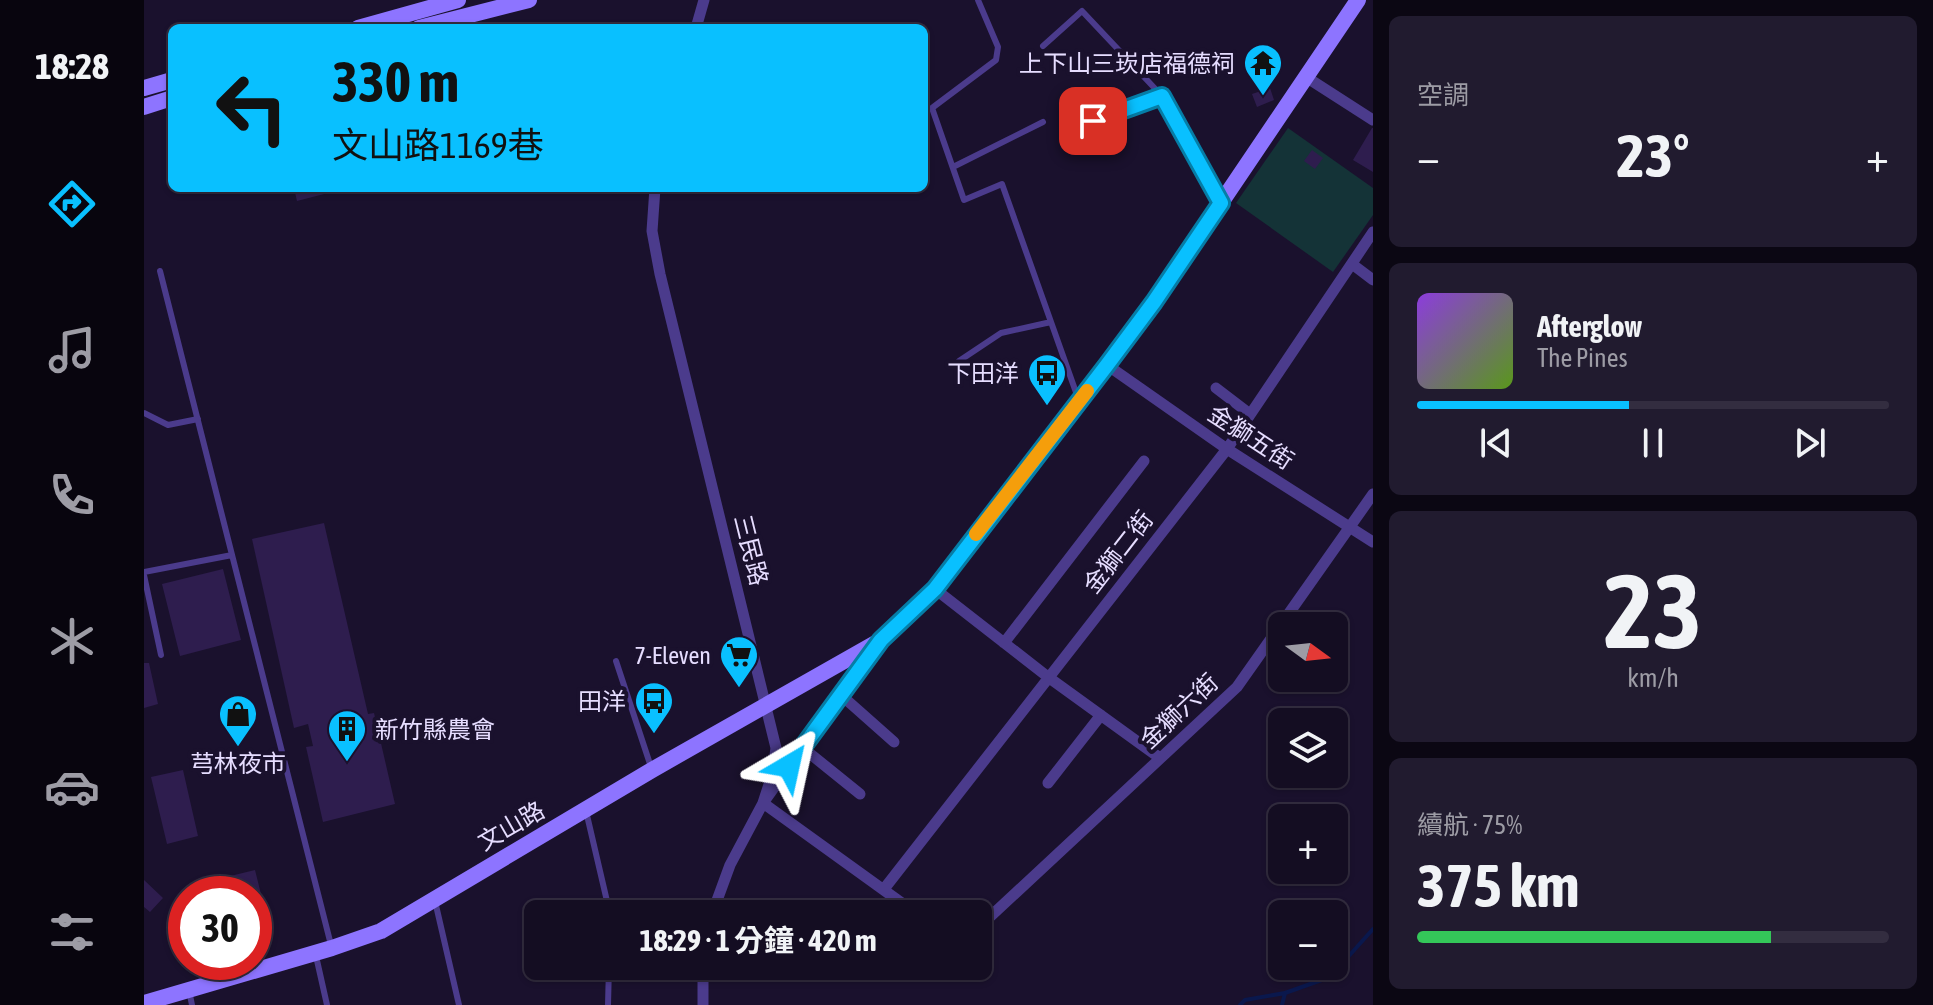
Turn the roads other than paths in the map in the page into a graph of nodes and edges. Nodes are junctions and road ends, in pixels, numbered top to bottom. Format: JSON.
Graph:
{"nodes":[{"id":1,"x":458,"y":0,"type":"edge"},
{"id":2,"x":529,"y":0,"type":"edge"},
{"id":3,"x":704,"y":0,"type":"edge"},
{"id":4,"x":978,"y":0,"type":"edge"},
{"id":5,"x":1358,"y":0,"type":"edge"},
{"id":6,"x":372,"y":24,"type":"edge"},
{"id":7,"x":435,"y":24,"type":"edge"},
{"id":8,"x":697,"y":24,"type":"edge"},
{"id":9,"x":1043,"y":46,"type":"dead end"},
{"id":10,"x":1306,"y":77,"type":"junction"},
{"id":11,"x":168,"y":81,"type":"edge"},
{"id":12,"x":144,"y":88,"type":"edge"},
{"id":13,"x":1162,"y":96,"type":"junction"},
{"id":14,"x":168,"y":99,"type":"edge"},
{"id":15,"x":144,"y":107,"type":"edge"},
{"id":16,"x":1373,"y":120,"type":"edge"},
{"id":17,"x":1093,"y":121,"type":"dead end"},
{"id":18,"x":1043,"y":122,"type":"dead end"},
{"id":19,"x":953,"y":167,"type":"junction"},
{"id":20,"x":655,"y":192,"type":"edge"},
{"id":21,"x":1221,"y":203,"type":"junction"},
{"id":22,"x":1373,"y":232,"type":"edge"},
{"id":23,"x":1352,"y":264,"type":"junction"},
{"id":24,"x":160,"y":271,"type":"dead end"},
{"id":25,"x":1373,"y":280,"type":"edge"},
{"id":26,"x":1051,"y":322,"type":"junction"},
{"id":27,"x":959,"y":361,"type":"dead end"},
{"id":28,"x":1107,"y":365,"type":"junction"},
{"id":29,"x":1216,"y":388,"type":"dead end"},
{"id":30,"x":1079,"y":401,"type":"junction"},
{"id":31,"x":144,"y":413,"type":"edge"},
{"id":32,"x":1250,"y":414,"type":"junction"},
{"id":33,"x":198,"y":419,"type":"junction"},
{"id":34,"x":1227,"y":449,"type":"junction"},
{"id":35,"x":1144,"y":461,"type":"dead end"},
{"id":36,"x":1373,"y":494,"type":"edge"},
{"id":37,"x":1351,"y":528,"type":"junction"},
{"id":38,"x":1373,"y":542,"type":"edge"},
{"id":39,"x":232,"y":555,"type":"junction"},
{"id":40,"x":144,"y":574,"type":"edge"},
{"id":41,"x":935,"y":589,"type":"junction"},
{"id":42,"x":881,"y":640,"type":"junction"},
{"id":43,"x":1004,"y":643,"type":"junction"},
{"id":44,"x":161,"y":655,"type":"dead end"},
{"id":45,"x":616,"y":661,"type":"dead end"},
{"id":46,"x":1048,"y":677,"type":"junction"},
{"id":47,"x":841,"y":695,"type":"junction"},
{"id":48,"x":767,"y":706,"type":"junction"},
{"id":49,"x":1101,"y":715,"type":"junction"},
{"id":50,"x":894,"y":742,"type":"dead end"},
{"id":51,"x":803,"y":748,"type":"junction"},
{"id":52,"x":1160,"y":758,"type":"junction"},
{"id":53,"x":652,"y":770,"type":"junction"},
{"id":54,"x":1048,"y":783,"type":"dead end"},
{"id":55,"x":860,"y":794,"type":"dead end"},
{"id":56,"x":763,"y":803,"type":"junction"},
{"id":57,"x":586,"y":811,"type":"junction"},
{"id":58,"x":884,"y":889,"type":"junction"},
{"id":59,"x":435,"y":898,"type":"junction"},
{"id":60,"x":607,"y":900,"type":"edge"},
{"id":61,"x":717,"y":900,"type":"edge"},
{"id":62,"x":899,"y":900,"type":"edge"},
{"id":63,"x":992,"y":915,"type":"edge"},
{"id":64,"x":324,"y":950,"type":"junction"},
{"id":65,"x":609,"y":980,"type":"edge"},
{"id":66,"x":703,"y":980,"type":"edge"},
{"id":67,"x":190,"y":998,"type":"edge"},
{"id":68,"x":144,"y":1003,"type":"edge"},
{"id":69,"x":327,"y":1005,"type":"edge"},
{"id":70,"x":459,"y":1005,"type":"edge"},
{"id":71,"x":608,"y":1005,"type":"edge"},
{"id":72,"x":703,"y":1005,"type":"edge"}],
"edges":[{"from":1,"to":6,"type":"main road"},
{"from":2,"to":7,"type":"main road"},
{"from":3,"to":8,"type":"street"},
{"from":4,"to":19,"type":"lane"},
{"from":5,"to":10,"type":"main road","name":"文山路"},
{"from":9,"to":13,"type":"lane"},
{"from":10,"to":16,"type":"street"},
{"from":10,"to":21,"type":"main road","name":"文山路"},
{"from":11,"to":12,"type":"main road"},
{"from":13,"to":17,"type":"lane"},
{"from":13,"to":21,"type":"lane"},
{"from":14,"to":15,"type":"main road"},
{"from":18,"to":19,"type":"lane"},
{"from":19,"to":26,"type":"lane"},
{"from":20,"to":48,"type":"street","name":"三民路"},
{"from":21,"to":28,"type":"main road","name":"文山路"},
{"from":22,"to":23,"type":"street","name":"金獅二街"},
{"from":23,"to":25,"type":"street"},
{"from":23,"to":32,"type":"street","name":"金獅二街"},
{"from":24,"to":33,"type":"lane"},
{"from":26,"to":27,"type":"lane"},
{"from":26,"to":30,"type":"lane"},
{"from":28,"to":30,"type":"main road","name":"文山路"},
{"from":28,"to":34,"type":"street","name":"金獅五街"},
{"from":29,"to":32,"type":"street"},
{"from":30,"to":41,"type":"main road","name":"文山路"},
{"from":31,"to":33,"type":"lane"},
{"from":32,"to":34,"type":"street","name":"金獅二街"},
{"from":33,"to":39,"type":"lane"},
{"from":34,"to":37,"type":"street","name":"金獅五街"},
{"from":34,"to":46,"type":"street","name":"金獅二街"},
{"from":35,"to":43,"type":"street"},
{"from":36,"to":37,"type":"street","name":"金獅六街"},
{"from":37,"to":38,"type":"street","name":"金獅五街"},
{"from":37,"to":52,"type":"street","name":"金獅六街"},
{"from":39,"to":40,"type":"lane"},
{"from":39,"to":64,"type":"lane"},
{"from":40,"to":44,"type":"lane"},
{"from":41,"to":42,"type":"main road","name":"文山路"},
{"from":41,"to":43,"type":"street"},
{"from":42,"to":47,"type":"street","name":"文山路"},
{"from":42,"to":48,"type":"main road","name":"文山路"},
{"from":43,"to":46,"type":"street"},
{"from":45,"to":53,"type":"lane"},
{"from":46,"to":49,"type":"street"},
{"from":46,"to":58,"type":"street","name":"金獅二街"},
{"from":47,"to":50,"type":"street"},
{"from":47,"to":51,"type":"street","name":"文山路"},
{"from":48,"to":53,"type":"main road","name":"文山路"},
{"from":48,"to":56,"type":"street","name":"三民路"},
{"from":49,"to":52,"type":"street"},
{"from":49,"to":54,"type":"street"},
{"from":51,"to":55,"type":"street"},
{"from":51,"to":56,"type":"street","name":"文山路"},
{"from":52,"to":63,"type":"street","name":"金獅六街"},
{"from":53,"to":57,"type":"main road","name":"文山路"},
{"from":56,"to":58,"type":"street"},
{"from":56,"to":61,"type":"street","name":"三民路"},
{"from":57,"to":59,"type":"main road","name":"文山路"},
{"from":57,"to":60,"type":"lane"},
{"from":58,"to":62,"type":"street"},
{"from":59,"to":64,"type":"main road","name":"文山路"},
{"from":59,"to":70,"type":"lane"},
{"from":64,"to":67,"type":"main road","name":"文山路"},
{"from":64,"to":69,"type":"lane"},
{"from":65,"to":71,"type":"lane"},
{"from":66,"to":72,"type":"street"},
{"from":67,"to":68,"type":"main road","name":"文山路"}]}
